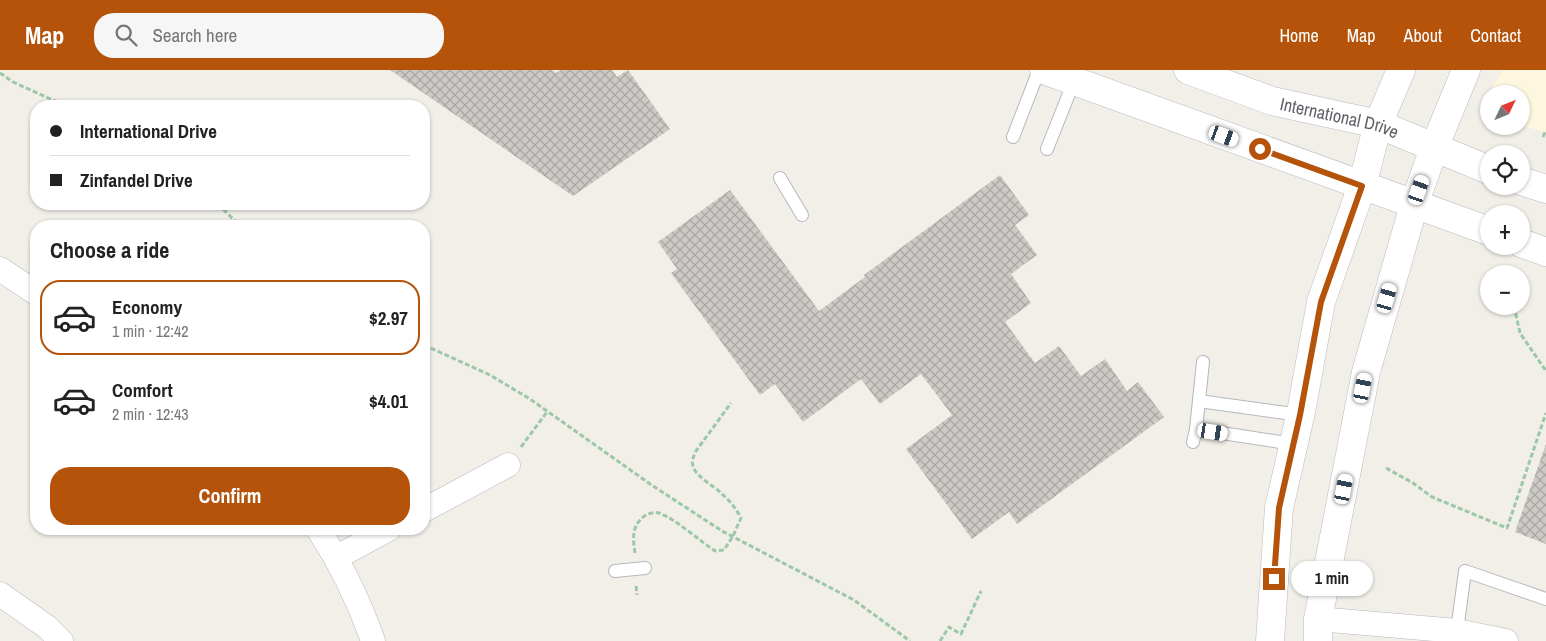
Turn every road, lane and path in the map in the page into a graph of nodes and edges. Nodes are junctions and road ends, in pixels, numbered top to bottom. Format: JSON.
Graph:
{"nodes":[{"id":1,"x":1039,"y":70,"type":"edge"},
{"id":2,"x":1044,"y":70,"type":"edge"},
{"id":3,"x":1188,"y":70,"type":"edge"},
{"id":4,"x":1401,"y":70,"type":"edge"},
{"id":5,"x":1466,"y":70,"type":"edge"},
{"id":6,"x":0,"y":73,"type":"edge"},
{"id":7,"x":1074,"y":81,"type":"junction"},
{"id":8,"x":53,"y":100,"type":"edge"},
{"id":9,"x":1378,"y":124,"type":"junction"},
{"id":10,"x":1546,"y":130,"type":"edge"},
{"id":11,"x":1013,"y":137,"type":"dead end"},
{"id":12,"x":1543,"y":137,"type":"dead end"},
{"id":13,"x":1434,"y":148,"type":"junction"},
{"id":14,"x":1047,"y":149,"type":"dead end"},
{"id":15,"x":1480,"y":166,"type":"edge"},
{"id":16,"x":780,"y":178,"type":"dead end"},
{"id":17,"x":1530,"y":183,"type":"edge"},
{"id":18,"x":1362,"y":186,"type":"junction"},
{"id":19,"x":1546,"y":189,"type":"edge"},
{"id":20,"x":1414,"y":205,"type":"junction"},
{"id":21,"x":224,"y":210,"type":"edge"},
{"id":22,"x":802,"y":215,"type":"dead end"},
{"id":23,"x":234,"y":220,"type":"edge"},
{"id":24,"x":1480,"y":228,"type":"edge"},
{"id":25,"x":1530,"y":246,"type":"edge"},
{"id":26,"x":1546,"y":252,"type":"edge"},
{"id":27,"x":0,"y":269,"type":"edge"},
{"id":28,"x":30,"y":289,"type":"edge"},
{"id":29,"x":1516,"y":315,"type":"edge"},
{"id":30,"x":430,"y":348,"type":"edge"},
{"id":31,"x":1203,"y":362,"type":"dead end"},
{"id":32,"x":1546,"y":371,"type":"edge"},
{"id":33,"x":1199,"y":401,"type":"junction"},
{"id":34,"x":731,"y":403,"type":"dead end"},
{"id":35,"x":547,"y":412,"type":"junction"},
{"id":36,"x":1546,"y":413,"type":"edge"},
{"id":37,"x":1300,"y":415,"type":"junction"},
{"id":38,"x":1196,"y":429,"type":"junction"},
{"id":39,"x":1192,"y":442,"type":"dead end"},
{"id":40,"x":1293,"y":444,"type":"junction"},
{"id":41,"x":508,"y":465,"type":"joint"},
{"id":42,"x":1386,"y":468,"type":"dead end"},
{"id":43,"x":430,"y":507,"type":"edge"},
{"id":44,"x":322,"y":535,"type":"edge"},
{"id":45,"x":378,"y":535,"type":"edge"},
{"id":46,"x":733,"y":536,"type":"junction"},
{"id":47,"x":336,"y":557,"type":"junction"},
{"id":48,"x":640,"y":569,"type":"junction"},
{"id":49,"x":615,"y":571,"type":"dead end"},
{"id":50,"x":981,"y":591,"type":"dead end"},
{"id":51,"x":0,"y":594,"type":"edge"},
{"id":52,"x":637,"y":596,"type":"dead end"},
{"id":53,"x":1546,"y":600,"type":"edge"},
{"id":54,"x":1318,"y":630,"type":"edge"},
{"id":55,"x":1457,"y":631,"type":"junction"},
{"id":56,"x":61,"y":641,"type":"edge"},
{"id":57,"x":373,"y":641,"type":"edge"},
{"id":58,"x":910,"y":641,"type":"edge"},
{"id":59,"x":940,"y":641,"type":"edge"},
{"id":60,"x":1270,"y":641,"type":"edge"},
{"id":61,"x":1506,"y":641,"type":"edge"}],
"edges":[{"from":1,"to":11,"type":"lane"},
{"from":2,"to":7,"type":"main road"},
{"from":3,"to":9,"type":"main road","name":"International Drive"},
{"from":4,"to":9,"type":"main road"},
{"from":5,"to":13,"type":"main road"},
{"from":6,"to":8,"type":"path"},
{"from":7,"to":14,"type":"lane"},
{"from":7,"to":18,"type":"main road"},
{"from":9,"to":13,"type":"main road","name":"International Drive"},
{"from":9,"to":18,"type":"main road"},
{"from":10,"to":12,"type":"path"},
{"from":13,"to":15,"type":"main road","name":"International Drive"},
{"from":13,"to":20,"type":"main road"},
{"from":16,"to":22,"type":"lane"},
{"from":17,"to":19,"type":"main road"},
{"from":18,"to":20,"type":"main road"},
{"from":18,"to":37,"type":"main road"},
{"from":20,"to":24,"type":"main road"},
{"from":20,"to":54,"type":"main road"},
{"from":21,"to":23,"type":"path"},
{"from":25,"to":26,"type":"main road"},
{"from":27,"to":28,"type":"street"},
{"from":29,"to":32,"type":"path"},
{"from":30,"to":35,"type":"path"},
{"from":31,"to":33,"type":"lane"},
{"from":33,"to":37,"type":"lane"},
{"from":33,"to":38,"type":"lane"},
{"from":34,"to":46,"type":"path"},
{"from":35,"to":41,"type":"path"},
{"from":35,"to":46,"type":"path"},
{"from":36,"to":42,"type":"path"},
{"from":37,"to":40,"type":"main road"},
{"from":38,"to":39,"type":"lane"},
{"from":38,"to":40,"type":"lane"},
{"from":40,"to":60,"type":"main road"},
{"from":41,"to":43,"type":"street"},
{"from":44,"to":47,"type":"street"},
{"from":45,"to":47,"type":"street"},
{"from":46,"to":48,"type":"path"},
{"from":46,"to":58,"type":"path"},
{"from":47,"to":57,"type":"street"},
{"from":48,"to":49,"type":"lane"},
{"from":48,"to":52,"type":"path"},
{"from":50,"to":59,"type":"path"},
{"from":51,"to":56,"type":"street"},
{"from":53,"to":55,"type":"lane"},
{"from":54,"to":55,"type":"street"},
{"from":55,"to":61,"type":"street"}]}
